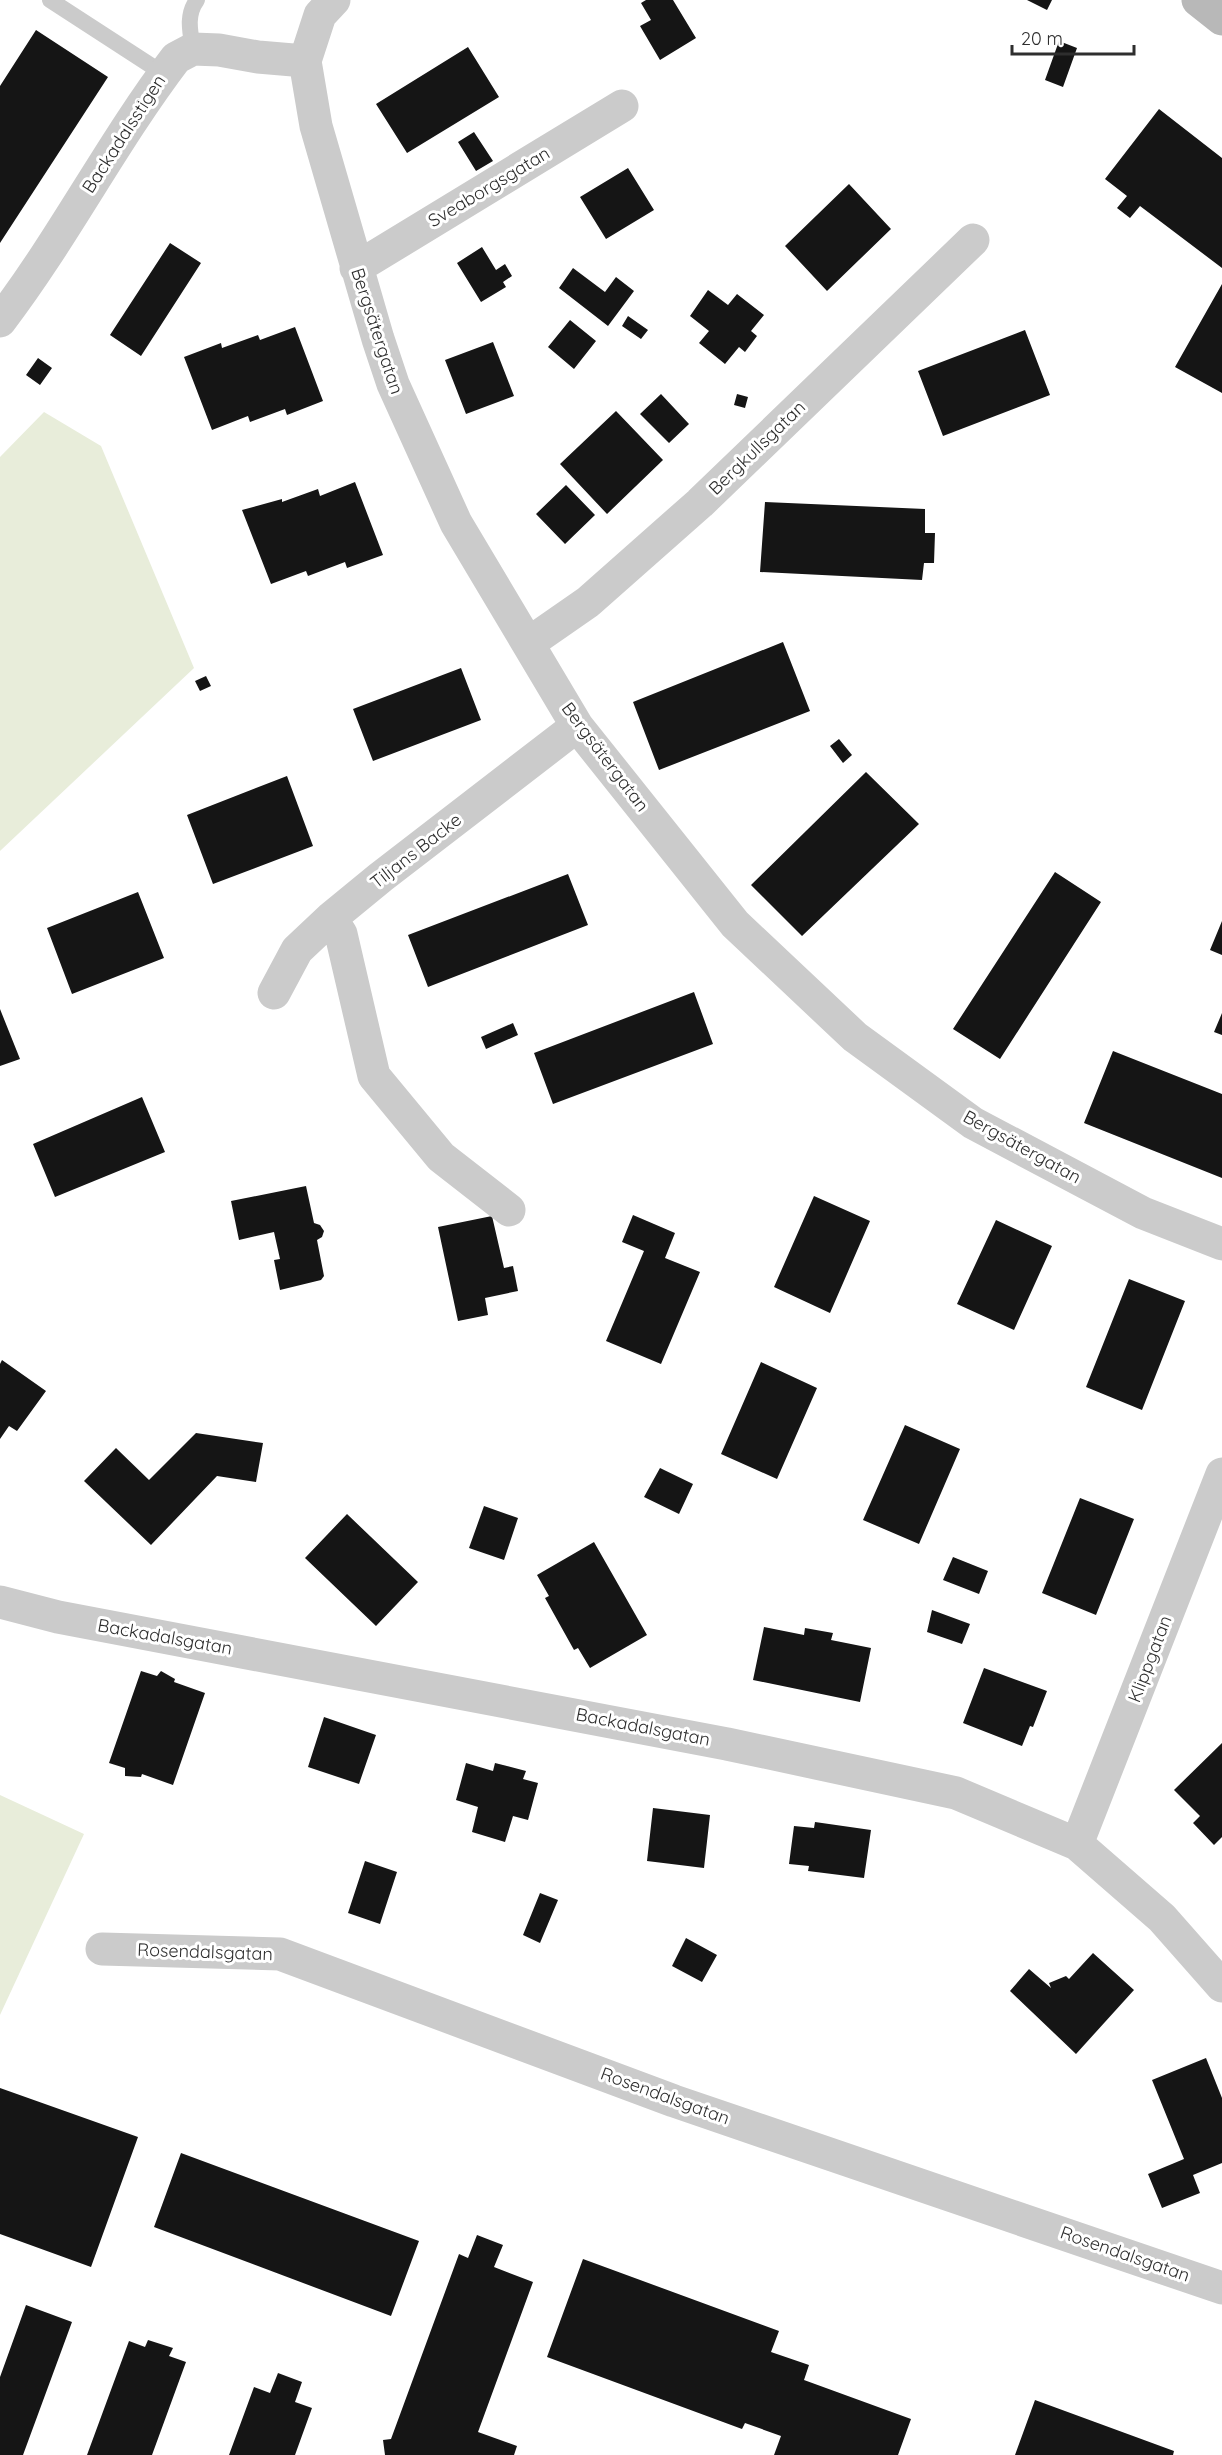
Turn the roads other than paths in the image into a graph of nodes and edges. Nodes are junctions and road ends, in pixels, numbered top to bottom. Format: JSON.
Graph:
{"nodes":[{"id":1,"x":50,"y":0,"type":"edge"},
{"id":2,"x":197,"y":0,"type":"edge"},
{"id":3,"x":334,"y":0,"type":"edge"},
{"id":4,"x":1198,"y":0,"type":"edge"},
{"id":5,"x":1222,"y":19,"type":"edge"},
{"id":6,"x":194,"y":49,"type":"junction"},
{"id":7,"x":305,"y":61,"type":"junction"},
{"id":8,"x":164,"y":74,"type":"junction"},
{"id":9,"x":622,"y":106,"type":"dead end"},
{"id":10,"x":973,"y":240,"type":"dead end"},
{"id":11,"x":356,"y":268,"type":"junction"},
{"id":12,"x":0,"y":321,"type":"edge"},
{"id":13,"x":529,"y":643,"type":"junction"},
{"id":14,"x":577,"y":726,"type":"junction"},
{"id":15,"x":331,"y":918,"type":"junction"},
{"id":16,"x":274,"y":993,"type":"dead end"},
{"id":17,"x":508,"y":1210,"type":"dead end"},
{"id":18,"x":1222,"y":1244,"type":"edge"},
{"id":19,"x":1222,"y":1474,"type":"edge"},
{"id":20,"x":0,"y":1602,"type":"edge"},
{"id":21,"x":1077,"y":1844,"type":"junction"},
{"id":22,"x":102,"y":1949,"type":"dead end"},
{"id":23,"x":1222,"y":1986,"type":"edge"},
{"id":24,"x":1222,"y":2288,"type":"edge"}],
"edges":[{"from":1,"to":8,"type":"lane"},
{"from":2,"to":6,"type":"lane"},
{"from":3,"to":7,"type":"street","name":"Bergsätergatan"},
{"from":4,"to":5,"type":"street"},
{"from":6,"to":7,"type":"street"},
{"from":6,"to":8,"type":"street","name":"Backadalsstigen"},
{"from":7,"to":11,"type":"street","name":"Bergsätergatan"},
{"from":8,"to":12,"type":"street","name":"Backadalsstigen"},
{"from":9,"to":11,"type":"street","name":"Sveaborgsgatan"},
{"from":10,"to":13,"type":"street","name":"Bergkullsgatan"},
{"from":11,"to":13,"type":"street","name":"Bergsätergatan"},
{"from":13,"to":14,"type":"street","name":"Bergsätergatan"},
{"from":14,"to":15,"type":"street","name":"Tiljans Backe"},
{"from":14,"to":18,"type":"street","name":"Bergsätergatan"},
{"from":15,"to":16,"type":"street","name":"Tiljans Backe"},
{"from":15,"to":17,"type":"street"},
{"from":19,"to":21,"type":"street","name":"Klippgatan"},
{"from":20,"to":21,"type":"street","name":"Backadalsgatan"},
{"from":21,"to":23,"type":"street","name":"Backadalsgatan"},
{"from":22,"to":24,"type":"street","name":"Rosendalsgatan"}]}
